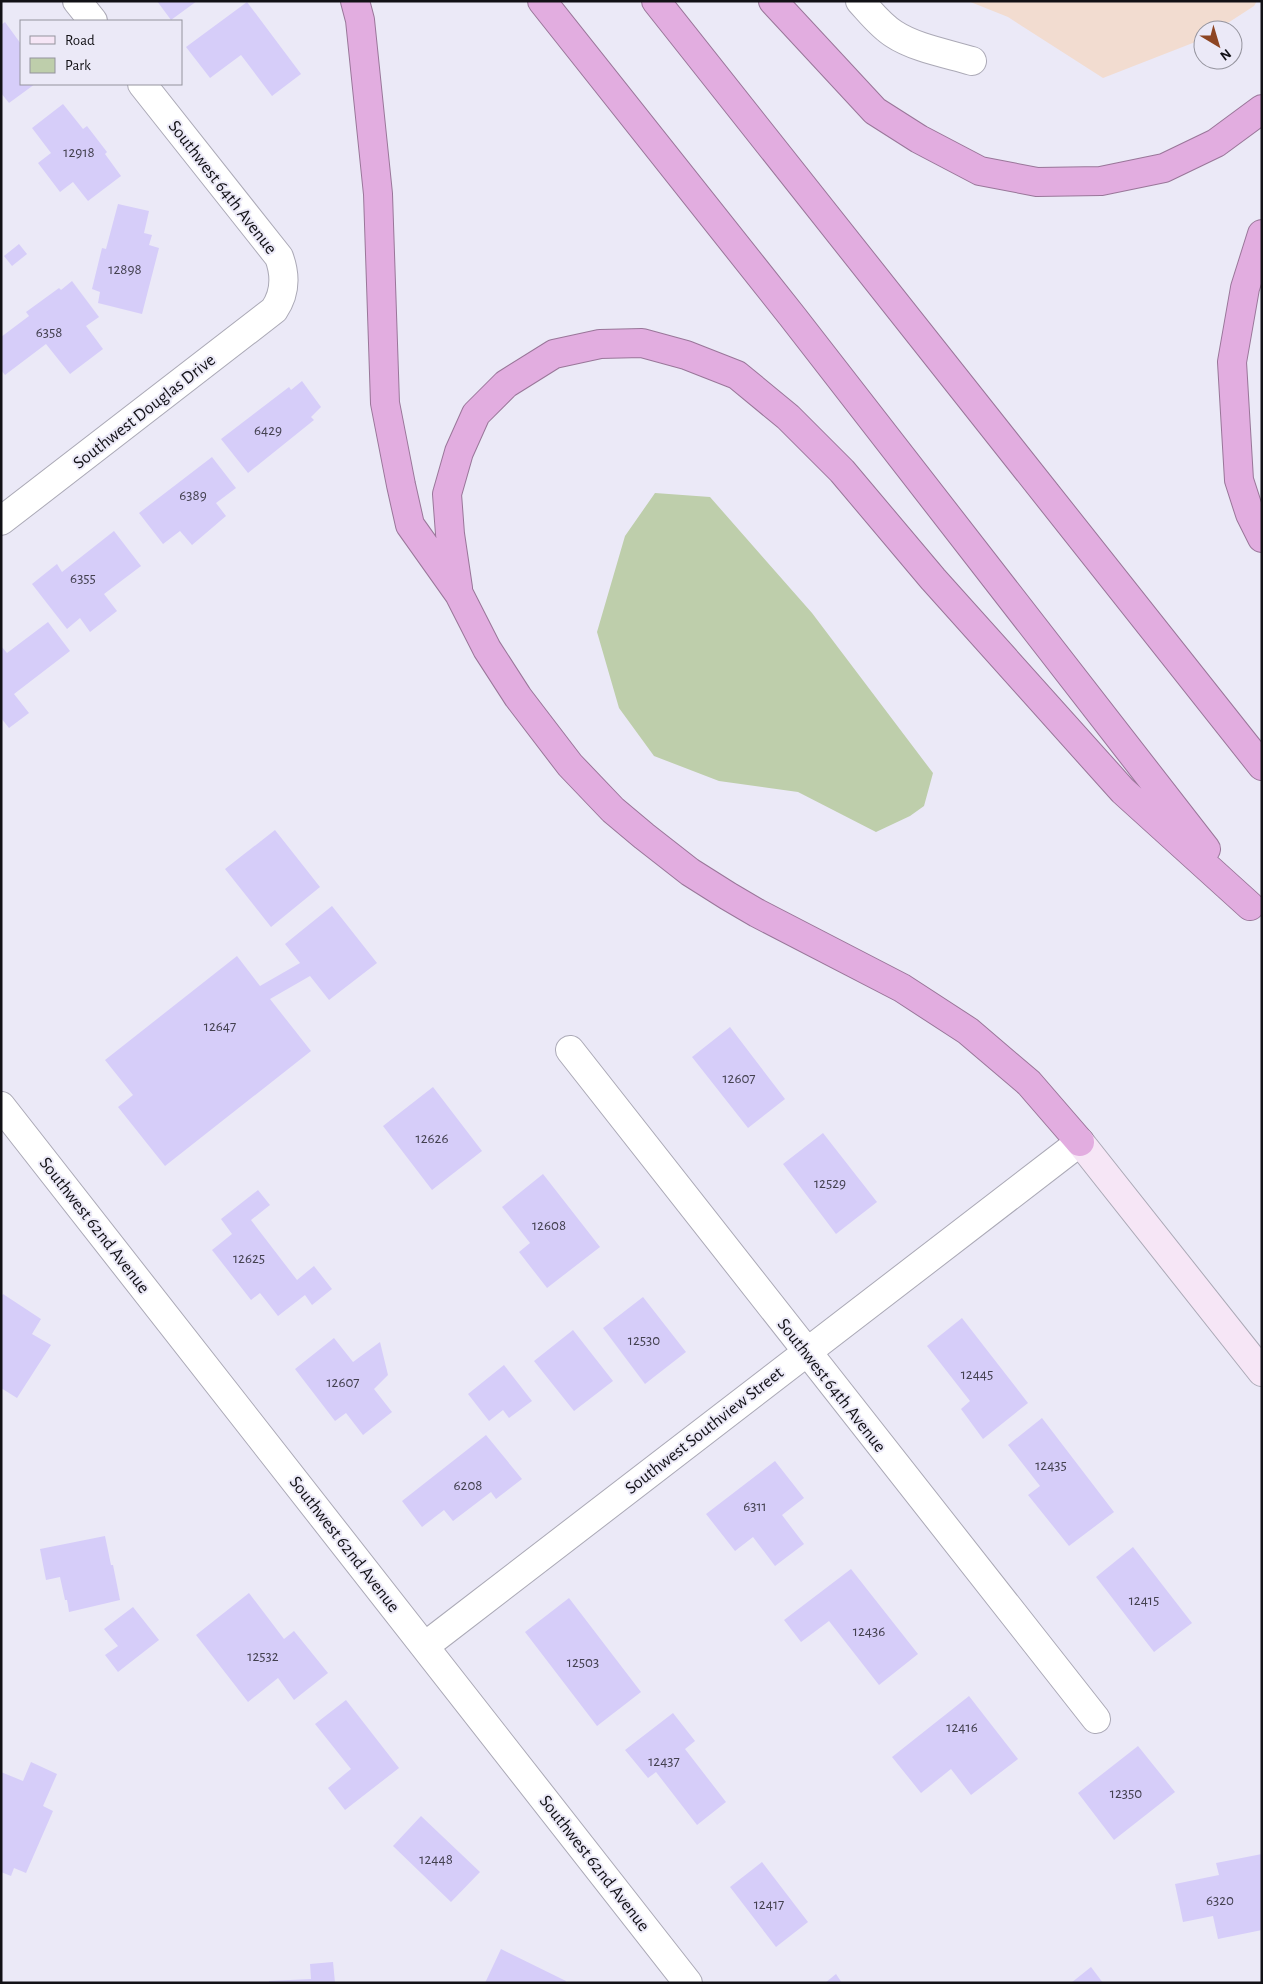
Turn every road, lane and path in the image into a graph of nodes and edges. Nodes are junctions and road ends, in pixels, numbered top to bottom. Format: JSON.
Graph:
{"nodes":[{"id":1,"x":77,"y":1,"type":"edge"},
{"id":2,"x":355,"y":1,"type":"edge"},
{"id":3,"x":542,"y":1,"type":"edge"},
{"id":4,"x":656,"y":1,"type":"edge"},
{"id":5,"x":773,"y":1,"type":"edge"},
{"id":6,"x":860,"y":1,"type":"edge"},
{"id":7,"x":92,"y":20,"type":"edge"},
{"id":8,"x":972,"y":61,"type":"dead end"},
{"id":9,"x":143,"y":85,"type":"edge"},
{"id":10,"x":1262,"y":109,"type":"edge"},
{"id":11,"x":1262,"y":234,"type":"edge"},
{"id":12,"x":282,"y":297,"type":"joint"},
{"id":13,"x":1,"y":521,"type":"edge"},
{"id":14,"x":1262,"y":538,"type":"edge"},
{"id":15,"x":459,"y":594,"type":"junction"},
{"id":16,"x":1262,"y":766,"type":"edge"},
{"id":17,"x":1256,"y":913,"type":"edge"},
{"id":18,"x":570,"y":1050,"type":"dead end"},
{"id":19,"x":1,"y":1106,"type":"edge"},
{"id":20,"x":1080,"y":1142,"type":"junction"},
{"id":21,"x":806,"y":1351,"type":"junction"},
{"id":22,"x":1262,"y":1372,"type":"edge"},
{"id":23,"x":425,"y":1646,"type":"junction"},
{"id":24,"x":1096,"y":1719,"type":"dead end"},
{"id":25,"x":688,"y":1983,"type":"edge"}],
"edges":[{"from":1,"to":7,"type":"street"},
{"from":2,"to":15,"type":"highway"},
{"from":3,"to":17,"type":"highway"},
{"from":4,"to":16,"type":"highway"},
{"from":5,"to":10,"type":"highway"},
{"from":6,"to":8,"type":"street"},
{"from":9,"to":12,"type":"street","name":"Southwest 64th Avenue"},
{"from":11,"to":14,"type":"highway"},
{"from":12,"to":13,"type":"street","name":"Southwest Douglas Drive"},
{"from":15,"to":17,"type":"highway"},
{"from":15,"to":20,"type":"highway"},
{"from":18,"to":21,"type":"street","name":"Southwest 64th Avenue"},
{"from":19,"to":23,"type":"street","name":"Southwest 62nd Avenue"},
{"from":20,"to":21,"type":"street","name":"Southwest Southview Street"},
{"from":20,"to":22,"type":"main road"},
{"from":21,"to":23,"type":"street","name":"Southwest Southview Street"},
{"from":21,"to":24,"type":"street","name":"Southwest 64th Avenue"},
{"from":23,"to":25,"type":"street","name":"Southwest 62nd Avenue"}]}
